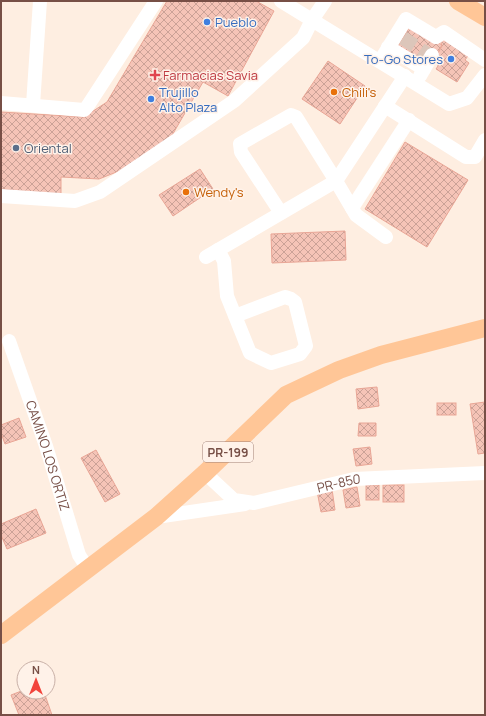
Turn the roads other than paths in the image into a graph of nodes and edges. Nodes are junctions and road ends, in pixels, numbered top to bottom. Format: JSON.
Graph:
{"nodes":[{"id":1,"x":40,"y":1,"type":"edge"},
{"id":2,"x":156,"y":1,"type":"edge"},
{"id":3,"x":281,"y":1,"type":"edge"},
{"id":4,"x":325,"y":1,"type":"edge"},
{"id":5,"x":458,"y":1,"type":"edge"},
{"id":6,"x":485,"y":17,"type":"edge"},
{"id":7,"x":312,"y":20,"type":"junction"},
{"id":8,"x":396,"y":40,"type":"junction"},
{"id":9,"x":433,"y":49,"type":"junction"},
{"id":10,"x":485,"y":60,"type":"edge"},
{"id":11,"x":380,"y":61,"type":"junction"},
{"id":12,"x":424,"y":69,"type":"junction"},
{"id":13,"x":485,"y":75,"type":"edge"},
{"id":14,"x":410,"y":80,"type":"junction"},
{"id":15,"x":1,"y":103,"type":"edge"},
{"id":16,"x":33,"y":105,"type":"junction"},
{"id":17,"x":385,"y":106,"type":"junction"},
{"id":18,"x":409,"y":120,"type":"junction"},
{"id":19,"x":485,"y":140,"type":"edge"},
{"id":20,"x":336,"y":181,"type":"junction"},
{"id":21,"x":1,"y":196,"type":"edge"},
{"id":22,"x":352,"y":208,"type":"junction"},
{"id":23,"x":281,"y":213,"type":"junction"},
{"id":24,"x":386,"y":237,"type":"dead end"},
{"id":25,"x":218,"y":250,"type":"junction"},
{"id":26,"x":206,"y":257,"type":"dead end"},
{"id":27,"x":235,"y":316,"type":"junction"},
{"id":28,"x":485,"y":328,"type":"edge"},
{"id":29,"x":9,"y":341,"type":"dead end"},
{"id":30,"x":205,"y":473,"type":"junction"},
{"id":31,"x":485,"y":473,"type":"edge"},
{"id":32,"x":254,"y":503,"type":"junction"},
{"id":33,"x":156,"y":517,"type":"junction"},
{"id":34,"x":88,"y":569,"type":"junction"},
{"id":35,"x":1,"y":635,"type":"edge"}],
"edges":[{"from":1,"to":16,"type":"street"},
{"from":2,"to":16,"type":"street"},
{"from":3,"to":7,"type":"street"},
{"from":4,"to":7,"type":"street"},
{"from":5,"to":6,"type":"main road"},
{"from":7,"to":11,"type":"street"},
{"from":7,"to":21,"type":"street"},
{"from":8,"to":9,"type":"street"},
{"from":8,"to":11,"type":"street"},
{"from":8,"to":12,"type":"street"},
{"from":9,"to":10,"type":"street"},
{"from":9,"to":12,"type":"street"},
{"from":11,"to":14,"type":"street"},
{"from":12,"to":14,"type":"street"},
{"from":13,"to":14,"type":"street"},
{"from":14,"to":17,"type":"street"},
{"from":15,"to":16,"type":"street"},
{"from":17,"to":18,"type":"street"},
{"from":17,"to":20,"type":"street"},
{"from":18,"to":19,"type":"street"},
{"from":18,"to":22,"type":"street"},
{"from":20,"to":22,"type":"street"},
{"from":20,"to":23,"type":"street"},
{"from":20,"to":23,"type":"street"},
{"from":22,"to":24,"type":"street"},
{"from":23,"to":25,"type":"street"},
{"from":25,"to":26,"type":"street"},
{"from":25,"to":27,"type":"street"},
{"from":27,"to":27,"type":"street"},
{"from":28,"to":30,"type":"main road","number":"PR-199"},
{"from":29,"to":34,"type":"street","name":"CAMINO LOS ORTIZ"},
{"from":30,"to":32,"type":"street","name":"PR-850","number":"PR-850"},
{"from":30,"to":33,"type":"main road","number":"PR-199"},
{"from":31,"to":32,"type":"street","name":"PR-850","number":"PR-850"},
{"from":32,"to":33,"type":"street"},
{"from":33,"to":34,"type":"main road","number":"PR-199"},
{"from":34,"to":35,"type":"main road","number":"PR-199"}]}
